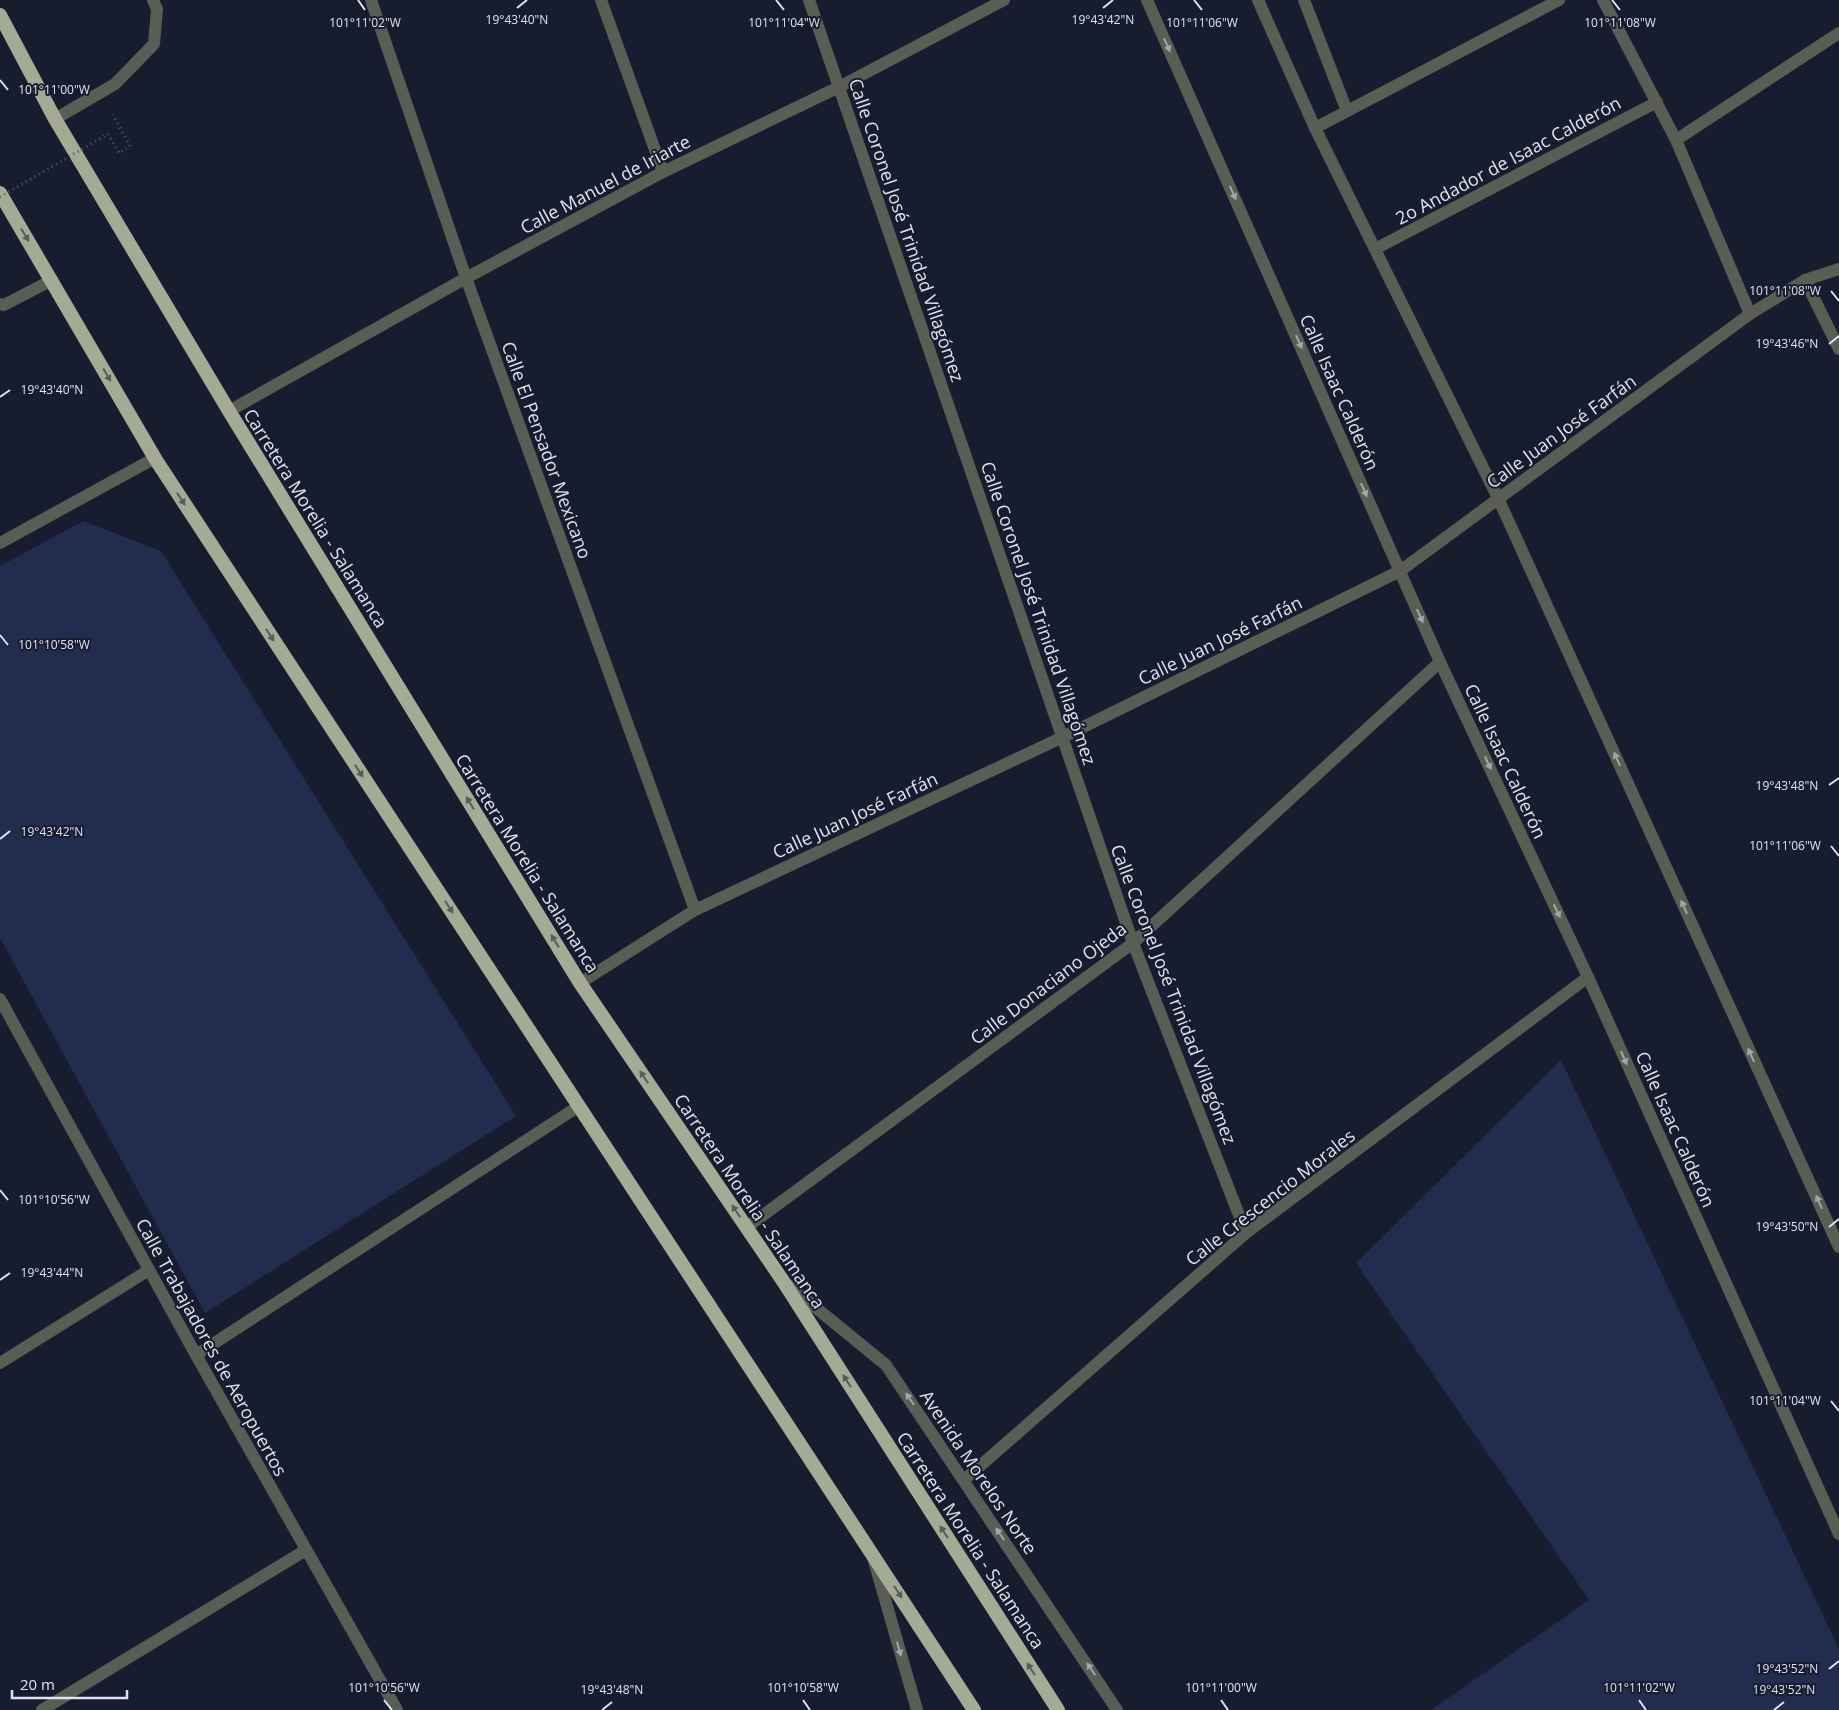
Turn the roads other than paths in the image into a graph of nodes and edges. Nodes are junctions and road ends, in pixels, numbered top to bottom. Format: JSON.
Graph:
{"nodes":[{"id":1,"x":153,"y":0,"type":"edge"},
{"id":2,"x":371,"y":0,"type":"edge"},
{"id":3,"x":601,"y":0,"type":"edge"},
{"id":4,"x":809,"y":0,"type":"edge"},
{"id":5,"x":1004,"y":0,"type":"edge"},
{"id":6,"x":1147,"y":0,"type":"edge"},
{"id":7,"x":1258,"y":0,"type":"edge"},
{"id":8,"x":1304,"y":0,"type":"edge"},
{"id":9,"x":1559,"y":0,"type":"edge"},
{"id":10,"x":1603,"y":0,"type":"edge"},
{"id":11,"x":0,"y":15,"type":"edge"},
{"id":12,"x":1839,"y":32,"type":"edge"},
{"id":13,"x":840,"y":87,"type":"junction"},
{"id":14,"x":1656,"y":102,"type":"junction"},
{"id":15,"x":1347,"y":111,"type":"junction"},
{"id":16,"x":55,"y":119,"type":"junction"},
{"id":17,"x":1315,"y":128,"type":"junction"},
{"id":18,"x":1676,"y":140,"type":"junction"},
{"id":19,"x":662,"y":172,"type":"junction"},
{"id":20,"x":0,"y":193,"type":"edge"},
{"id":21,"x":1375,"y":249,"type":"junction"},
{"id":22,"x":1839,"y":269,"type":"edge"},
{"id":23,"x":466,"y":278,"type":"junction"},
{"id":24,"x":52,"y":280,"type":"junction"},
{"id":25,"x":1805,"y":280,"type":"junction"},
{"id":26,"x":1,"y":306,"type":"edge"},
{"id":27,"x":1750,"y":314,"type":"junction"},
{"id":28,"x":1839,"y":349,"type":"edge"},
{"id":29,"x":229,"y":412,"type":"junction"},
{"id":30,"x":155,"y":458,"type":"junction"},
{"id":31,"x":1498,"y":498,"type":"junction"},
{"id":32,"x":0,"y":543,"type":"edge"},
{"id":33,"x":1400,"y":571,"type":"junction"},
{"id":34,"x":1440,"y":662,"type":"junction"},
{"id":35,"x":1063,"y":737,"type":"junction"},
{"id":36,"x":695,"y":910,"type":"junction"},
{"id":37,"x":1133,"y":943,"type":"junction"},
{"id":38,"x":1588,"y":977,"type":"junction"},
{"id":39,"x":580,"y":983,"type":"junction"},
{"id":40,"x":0,"y":999,"type":"edge"},
{"id":41,"x":579,"y":1106,"type":"junction"},
{"id":42,"x":747,"y":1227,"type":"junction"},
{"id":43,"x":1246,"y":1233,"type":"junction"},
{"id":44,"x":1839,"y":1247,"type":"edge"},
{"id":45,"x":149,"y":1270,"type":"junction"},
{"id":46,"x":782,"y":1281,"type":"junction"},
{"id":47,"x":196,"y":1354,"type":"junction"},
{"id":48,"x":0,"y":1363,"type":"edge"},
{"id":49,"x":964,"y":1480,"type":"junction"},
{"id":50,"x":1839,"y":1534,"type":"edge"},
{"id":51,"x":306,"y":1550,"type":"junction"},
{"id":52,"x":871,"y":1552,"type":"junction"},
{"id":53,"x":42,"y":1710,"type":"edge"},
{"id":54,"x":397,"y":1710,"type":"edge"},
{"id":55,"x":917,"y":1710,"type":"edge"},
{"id":56,"x":974,"y":1710,"type":"edge"},
{"id":57,"x":1058,"y":1710,"type":"edge"},
{"id":58,"x":1118,"y":1710,"type":"edge"}],
"edges":[{"from":1,"to":16,"type":"street"},
{"from":2,"to":23,"type":"street","name":"Calle El Pensador Mexicano"},
{"from":3,"to":19,"type":"street"},
{"from":4,"to":13,"type":"street","name":"Calle Coronel José Trinidad Villagómez"},
{"from":5,"to":13,"type":"street","name":"Calle Manuel de Iriarte"},
{"from":6,"to":33,"type":"street","name":"Calle Isaac Calderón","one_way":true},
{"from":7,"to":17,"type":"street"},
{"from":8,"to":15,"type":"street"},
{"from":9,"to":15,"type":"street"},
{"from":10,"to":14,"type":"street"},
{"from":11,"to":16,"type":"highway","name":"Carretera Morelia - Salamanca"},
{"from":12,"to":18,"type":"street"},
{"from":13,"to":19,"type":"street","name":"Calle Manuel de Iriarte"},
{"from":13,"to":35,"type":"street","name":"Calle Coronel José Trinidad Villagómez"},
{"from":14,"to":18,"type":"street"},
{"from":14,"to":21,"type":"street","name":"2o Andador de Isaac Calderón"},
{"from":15,"to":17,"type":"street"},
{"from":16,"to":29,"type":"highway","name":"Carretera Morelia - Salamanca"},
{"from":17,"to":21,"type":"street"},
{"from":18,"to":27,"type":"street"},
{"from":19,"to":23,"type":"street","name":"Calle Manuel de Iriarte"},
{"from":20,"to":24,"type":"highway","one_way":true},
{"from":21,"to":31,"type":"street"},
{"from":22,"to":25,"type":"street","name":"Calle Juan José Farfán"},
{"from":23,"to":29,"type":"street","name":"Calle Manuel de Iriarte"},
{"from":23,"to":36,"type":"street","name":"Calle El Pensador Mexicano"},
{"from":24,"to":26,"type":"street"},
{"from":24,"to":30,"type":"highway","one_way":true},
{"from":25,"to":27,"type":"street","name":"Calle Juan José Farfán"},
{"from":25,"to":28,"type":"street"},
{"from":27,"to":31,"type":"street","name":"Calle Juan José Farfán"},
{"from":39,"to":29,"type":"highway","name":"Carretera Morelia - Salamanca","one_way":true},
{"from":30,"to":32,"type":"street"},
{"from":30,"to":41,"type":"highway","one_way":true},
{"from":31,"to":33,"type":"street","name":"Calle Juan José Farfán"},
{"from":44,"to":31,"type":"street","one_way":true},
{"from":33,"to":34,"type":"street","name":"Calle Isaac Calderón","one_way":true},
{"from":33,"to":35,"type":"street","name":"Calle Juan José Farfán"},
{"from":34,"to":37,"type":"street","name":"Calle Donaciano Ojeda"},
{"from":34,"to":38,"type":"street","name":"Calle Isaac Calderón","one_way":true},
{"from":35,"to":36,"type":"street","name":"Calle Juan José Farfán"},
{"from":35,"to":37,"type":"street","name":"Calle Coronel José Trinidad Villagómez"},
{"from":36,"to":39,"type":"street","name":"Calle Juan José Farfán"},
{"from":37,"to":42,"type":"street","name":"Calle Donaciano Ojeda"},
{"from":37,"to":43,"type":"street","name":"Calle Coronel José Trinidad Villagómez"},
{"from":38,"to":43,"type":"street","name":"Calle Crescencio Morales"},
{"from":38,"to":50,"type":"street","name":"Calle Isaac Calderón","one_way":true},
{"from":42,"to":39,"type":"highway","name":"Carretera Morelia - Salamanca","one_way":true},
{"from":40,"to":45,"type":"street","name":"Calle Trabajadores de Aeropuertos"},
{"from":41,"to":47,"type":"street"},
{"from":41,"to":52,"type":"highway"},
{"from":42,"to":46,"type":"highway","name":"Carretera Morelia - Salamanca"},
{"from":43,"to":49,"type":"street","name":"Calle Crescencio Morales"},
{"from":45,"to":47,"type":"street","name":"Calle Trabajadores de Aeropuertos"},
{"from":45,"to":48,"type":"street"},
{"from":49,"to":46,"type":"street","name":"Avenida Morelos Norte","one_way":true},
{"from":57,"to":46,"type":"highway","name":"Carretera Morelia - Salamanca","one_way":true},
{"from":47,"to":51,"type":"street","name":"Calle Trabajadores de Aeropuertos"},
{"from":58,"to":49,"type":"street","name":"Avenida Morelos Norte","one_way":true},
{"from":51,"to":53,"type":"street"},
{"from":51,"to":54,"type":"street","name":"Calle Trabajadores de Aeropuertos"},
{"from":52,"to":55,"type":"street","one_way":true},
{"from":52,"to":56,"type":"highway","one_way":true}]}
